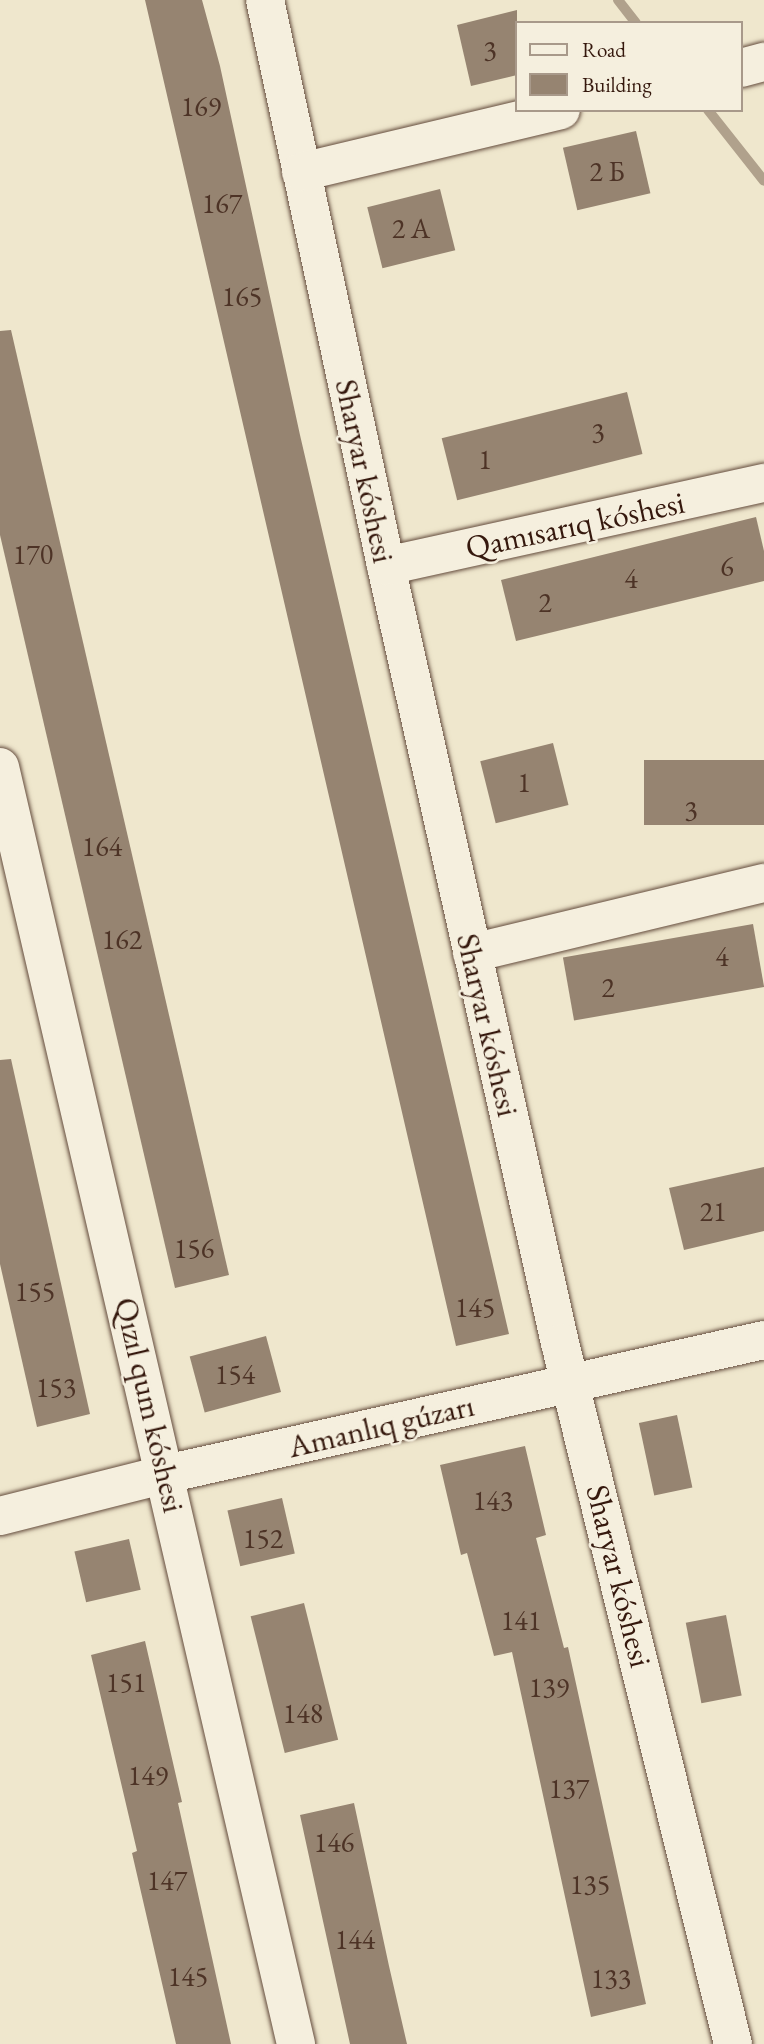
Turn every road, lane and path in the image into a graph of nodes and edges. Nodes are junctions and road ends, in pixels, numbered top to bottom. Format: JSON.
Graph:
{"nodes":[{"id":1,"x":265,"y":0,"type":"edge"},
{"id":2,"x":764,"y":62,"type":"edge"},
{"id":3,"x":743,"y":67,"type":"edge"},
{"id":4,"x":553,"y":112,"type":"edge"},
{"id":5,"x":301,"y":172,"type":"junction"},
{"id":6,"x":764,"y":483,"type":"edge"},
{"id":7,"x":386,"y":566,"type":"junction"},
{"id":8,"x":0,"y":767,"type":"edge"},
{"id":9,"x":764,"y":883,"type":"edge"},
{"id":10,"x":472,"y":953,"type":"junction"},
{"id":11,"x":764,"y":1340,"type":"edge"},
{"id":12,"x":572,"y":1383,"type":"junction"},
{"id":13,"x":166,"y":1474,"type":"junction"},
{"id":14,"x":0,"y":1516,"type":"edge"},
{"id":15,"x":296,"y":2044,"type":"edge"},
{"id":16,"x":733,"y":2044,"type":"edge"}],
"edges":[{"from":1,"to":5,"type":"street","name":"Sharyar kóshesi"},
{"from":2,"to":3,"type":"street"},
{"from":4,"to":5,"type":"street"},
{"from":5,"to":7,"type":"street","name":"Sharyar kóshesi"},
{"from":6,"to":7,"type":"street","name":"Qamısarıq kóshesi"},
{"from":7,"to":10,"type":"street","name":"Sharyar kóshesi"},
{"from":8,"to":13,"type":"street","name":"Qızıl qum kóshesi"},
{"from":9,"to":10,"type":"street"},
{"from":10,"to":12,"type":"street","name":"Sharyar kóshesi"},
{"from":11,"to":12,"type":"street","name":"Amanlıq gúzarı"},
{"from":12,"to":13,"type":"street","name":"Amanlıq gúzarı"},
{"from":12,"to":16,"type":"street","name":"Sharyar kóshesi"},
{"from":13,"to":14,"type":"street","name":"Amanlıq gúzarı"},
{"from":13,"to":15,"type":"street","name":"Qızıl qum kóshesi"}]}
